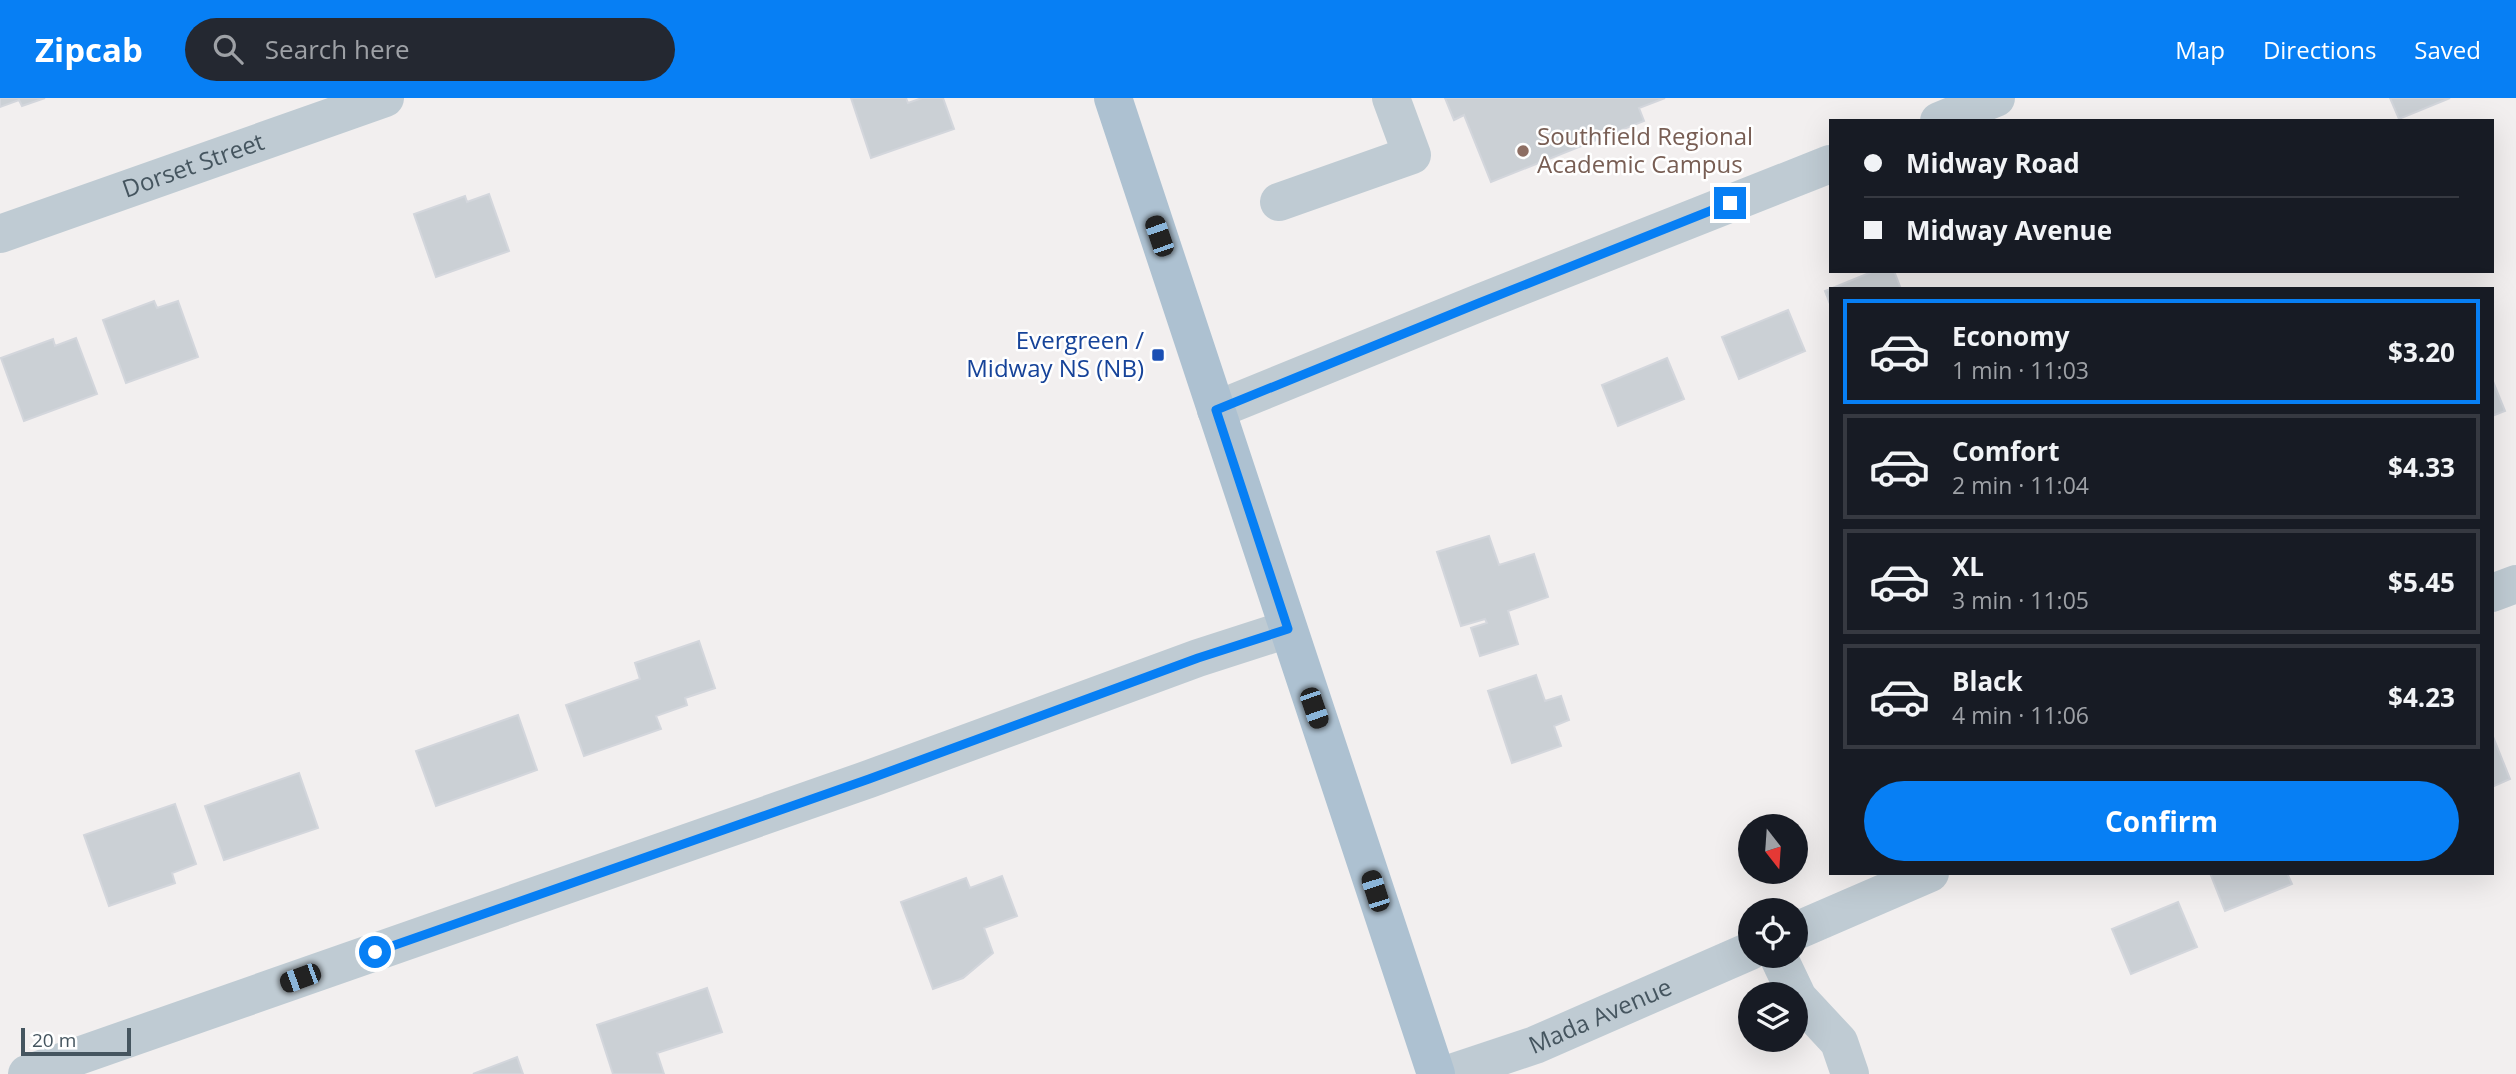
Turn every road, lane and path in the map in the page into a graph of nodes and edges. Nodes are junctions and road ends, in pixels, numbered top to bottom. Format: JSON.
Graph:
{"nodes":[{"id":1,"x":385,"y":98,"type":"edge"},
{"id":2,"x":1113,"y":98,"type":"edge"},
{"id":3,"x":1391,"y":98,"type":"edge"},
{"id":4,"x":1829,"y":164,"type":"edge"},
{"id":5,"x":1279,"y":202,"type":"dead end"},
{"id":6,"x":0,"y":234,"type":"edge"},
{"id":7,"x":1216,"y":410,"type":"junction"},
{"id":8,"x":2516,"y":584,"type":"edge"},
{"id":9,"x":2494,"y":592,"type":"edge"},
{"id":10,"x":1288,"y":629,"type":"junction"},
{"id":11,"x":1925,"y":875,"type":"edge"},
{"id":12,"x":1808,"y":926,"type":"edge"},
{"id":13,"x":1738,"y":956,"type":"edge"},
{"id":14,"x":1784,"y":968,"type":"edge"},
{"id":15,"x":27,"y":1074,"type":"edge"},
{"id":16,"x":1436,"y":1074,"type":"edge"},
{"id":17,"x":1448,"y":1074,"type":"edge"},
{"id":18,"x":1850,"y":1074,"type":"edge"}],
"edges":[{"from":1,"to":6,"type":"street","name":"Dorset Street"},
{"from":2,"to":7,"type":"main road"},
{"from":3,"to":5,"type":"street"},
{"from":4,"to":7,"type":"street"},
{"from":7,"to":10,"type":"main road"},
{"from":8,"to":9,"type":"street"},
{"from":10,"to":15,"type":"street"},
{"from":10,"to":16,"type":"main road"},
{"from":11,"to":12,"type":"street"},
{"from":13,"to":17,"type":"street","name":"Mada Avenue"},
{"from":14,"to":18,"type":"street"}]}
